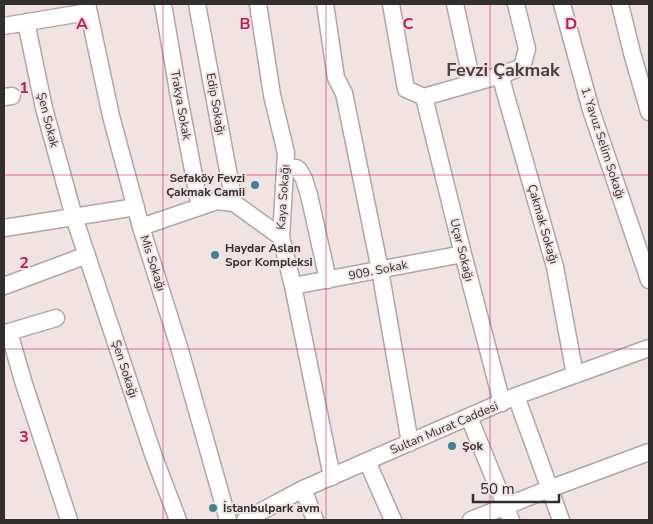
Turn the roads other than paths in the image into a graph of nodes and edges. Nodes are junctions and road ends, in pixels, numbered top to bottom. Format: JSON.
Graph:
{"nodes":[{"id":1,"x":166,"y":4,"type":"edge"},
{"id":2,"x":197,"y":4,"type":"edge"},
{"id":3,"x":258,"y":4,"type":"edge"},
{"id":4,"x":325,"y":4,"type":"edge"},
{"id":5,"x":391,"y":4,"type":"edge"},
{"id":6,"x":456,"y":4,"type":"edge"},
{"id":7,"x":516,"y":4,"type":"edge"},
{"id":8,"x":562,"y":4,"type":"edge"},
{"id":9,"x":620,"y":4,"type":"edge"},
{"id":10,"x":87,"y":8,"type":"edge"},
{"id":11,"x":26,"y":22,"type":"junction"},
{"id":12,"x":4,"y":26,"type":"edge"},
{"id":13,"x":501,"y":75,"type":"junction"},
{"id":14,"x":472,"y":82,"type":"junction"},
{"id":15,"x":424,"y":97,"type":"junction"},
{"id":16,"x":649,"y":112,"type":"edge"},
{"id":17,"x":285,"y":169,"type":"junction"},
{"id":18,"x":234,"y":203,"type":"junction"},
{"id":19,"x":136,"y":207,"type":"junction"},
{"id":20,"x":200,"y":207,"type":"junction"},
{"id":21,"x":74,"y":217,"type":"junction"},
{"id":22,"x":141,"y":227,"type":"junction"},
{"id":23,"x":4,"y":228,"type":"edge"},
{"id":24,"x":281,"y":237,"type":"junction"},
{"id":25,"x":463,"y":254,"type":"junction"},
{"id":26,"x":87,"y":255,"type":"junction"},
{"id":27,"x":380,"y":270,"type":"junction"},
{"id":28,"x":328,"y":280,"type":"junction"},
{"id":29,"x":649,"y":280,"type":"edge"},
{"id":30,"x":4,"y":286,"type":"edge"},
{"id":31,"x":293,"y":286,"type":"junction"},
{"id":32,"x":56,"y":318,"type":"dead end"},
{"id":33,"x":6,"y":332,"type":"edge"},
{"id":34,"x":649,"y":348,"type":"edge"},
{"id":35,"x":575,"y":375,"type":"junction"},
{"id":36,"x":509,"y":399,"type":"junction"},
{"id":37,"x":469,"y":417,"type":"junction"},
{"id":38,"x":410,"y":443,"type":"junction"},
{"id":39,"x":649,"y":452,"type":"edge"},
{"id":40,"x":367,"y":461,"type":"junction"},
{"id":41,"x":332,"y":477,"type":"junction"},
{"id":42,"x":303,"y":489,"type":"junction"},
{"id":43,"x":549,"y":489,"type":"junction"},
{"id":44,"x":508,"y":513,"type":"edge"},
{"id":45,"x":273,"y":514,"type":"edge"},
{"id":46,"x":68,"y":520,"type":"edge"},
{"id":47,"x":178,"y":520,"type":"edge"},
{"id":48,"x":228,"y":520,"type":"edge"},
{"id":49,"x":245,"y":520,"type":"edge"},
{"id":50,"x":315,"y":520,"type":"edge"},
{"id":51,"x":393,"y":520,"type":"edge"},
{"id":52,"x":471,"y":520,"type":"edge"},
{"id":53,"x":561,"y":520,"type":"edge"}],
"edges":[{"from":1,"to":20,"type":"street","name":"Trakya Sokak"},
{"from":2,"to":18,"type":"street","name":"Edip Sokağı"},
{"from":3,"to":17,"type":"street","name":"Kaya Sokağı"},
{"from":4,"to":27,"type":"street"},
{"from":5,"to":15,"type":"street"},
{"from":6,"to":14,"type":"street"},
{"from":7,"to":13,"type":"street"},
{"from":8,"to":29,"type":"street","name":"1. Yavuz Selim Sokağı"},
{"from":9,"to":16,"type":"street"},
{"from":10,"to":11,"type":"street"},
{"from":10,"to":19,"type":"street","name":"Mis Sokağı"},
{"from":11,"to":12,"type":"street"},
{"from":11,"to":21,"type":"street","name":"Şen Sokak"},
{"from":13,"to":14,"type":"street"},
{"from":13,"to":35,"type":"street","name":"Çakmak Sokağı"},
{"from":14,"to":15,"type":"street"},
{"from":15,"to":25,"type":"street","name":"Uçar Sokağı"},
{"from":17,"to":24,"type":"street","name":"Kaya Sokağı"},
{"from":17,"to":28,"type":"street"},
{"from":18,"to":20,"type":"street"},
{"from":18,"to":24,"type":"street"},
{"from":19,"to":21,"type":"street"},
{"from":19,"to":22,"type":"street","name":"Mis Sokağı"},
{"from":20,"to":22,"type":"street"},
{"from":21,"to":23,"type":"street"},
{"from":21,"to":26,"type":"street","name":"Şen Sokağı"},
{"from":22,"to":48,"type":"street","name":"Mis Sokağı"},
{"from":24,"to":31,"type":"street","name":"Kaya Sokağı"},
{"from":25,"to":27,"type":"street","name":"909. Sokak"},
{"from":25,"to":36,"type":"street","name":"Uçar Sokağı"},
{"from":26,"to":30,"type":"street"},
{"from":26,"to":47,"type":"street","name":"Şen Sokağı"},
{"from":27,"to":28,"type":"street","name":"909. Sokak"},
{"from":27,"to":38,"type":"street"},
{"from":28,"to":31,"type":"street","name":"909. Sokak"},
{"from":31,"to":41,"type":"street","name":"Kaya Sokağı"},
{"from":32,"to":33,"type":"street"},
{"from":33,"to":46,"type":"street"},
{"from":34,"to":35,"type":"street","name":"Sultan Murat Caddesi"},
{"from":35,"to":36,"type":"street","name":"Sultan Murat Caddesi"},
{"from":36,"to":37,"type":"street","name":"Sultan Murat Caddesi"},
{"from":36,"to":43,"type":"street","name":"Uçar Sokağı"},
{"from":37,"to":38,"type":"street","name":"Sultan Murat Caddesi"},
{"from":37,"to":44,"type":"street"},
{"from":38,"to":40,"type":"street","name":"Sultan Murat Caddesi"},
{"from":39,"to":43,"type":"street"},
{"from":40,"to":41,"type":"street","name":"Sultan Murat Caddesi"},
{"from":40,"to":51,"type":"street"},
{"from":41,"to":42,"type":"street","name":"Sultan Murat Caddesi"},
{"from":42,"to":45,"type":"street","name":"Sultan Murat Caddesi"},
{"from":42,"to":50,"type":"street"},
{"from":43,"to":44,"type":"street"},
{"from":43,"to":53,"type":"street","name":"Uçar Sokağı"},
{"from":44,"to":52,"type":"street"},
{"from":45,"to":49,"type":"street","name":"Sultan Murat Caddesi"}]}
